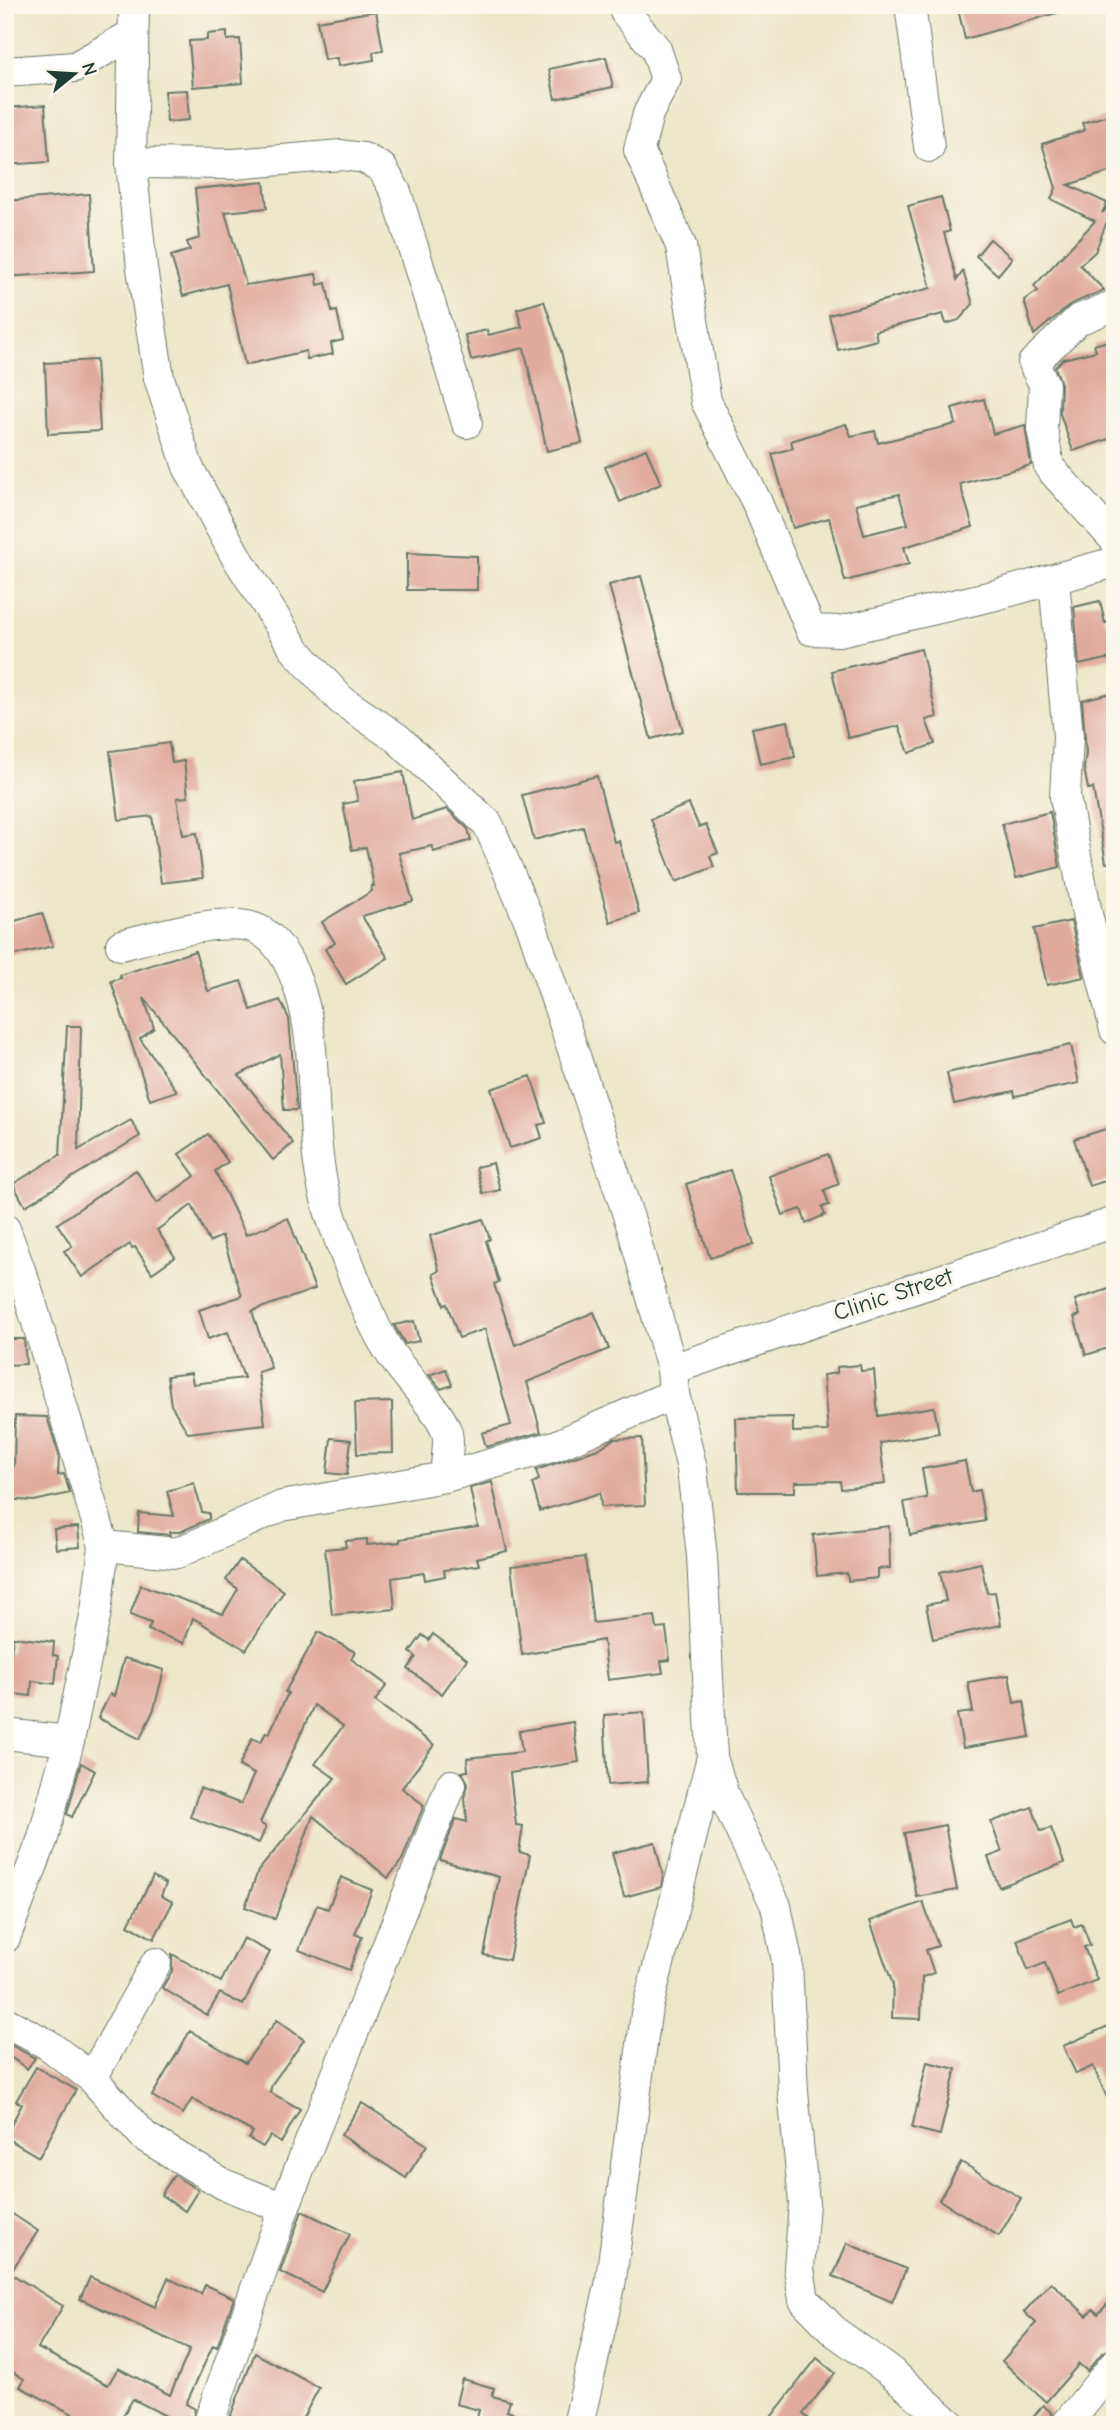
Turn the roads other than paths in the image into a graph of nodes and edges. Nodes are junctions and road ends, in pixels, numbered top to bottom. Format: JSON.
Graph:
{"nodes":[{"id":1,"x":624,"y":5,"type":"edge"},
{"id":2,"x":910,"y":5,"type":"edge"},
{"id":3,"x":133,"y":20,"type":"edge"},
{"id":4,"x":5,"y":72,"type":"edge"},
{"id":5,"x":929,"y":147,"type":"dead end"},
{"id":6,"x":131,"y":163,"type":"junction"},
{"id":7,"x":1115,"y":305,"type":"edge"},
{"id":8,"x":467,"y":423,"type":"dead end"},
{"id":9,"x":1115,"y":540,"type":"edge"},
{"id":10,"x":1115,"y":562,"type":"edge"},
{"id":11,"x":1054,"y":580,"type":"junction"},
{"id":12,"x":121,"y":945,"type":"dead end"},
{"id":13,"x":1115,"y":1030,"type":"edge"},
{"id":14,"x":1115,"y":1222,"type":"edge"},
{"id":15,"x":5,"y":1229,"type":"edge"},
{"id":16,"x":673,"y":1382,"type":"junction"},
{"id":17,"x":445,"y":1477,"type":"junction"},
{"id":18,"x":104,"y":1546,"type":"junction"},
{"id":19,"x":5,"y":1734,"type":"edge"},
{"id":20,"x":69,"y":1741,"type":"junction"},
{"id":21,"x":712,"y":1756,"type":"junction"},
{"id":22,"x":451,"y":1785,"type":"dead end"},
{"id":23,"x":5,"y":1938,"type":"edge"},
{"id":24,"x":156,"y":1963,"type":"dead end"},
{"id":25,"x":5,"y":2022,"type":"edge"},
{"id":26,"x":92,"y":2078,"type":"junction"},
{"id":27,"x":284,"y":2208,"type":"junction"},
{"id":28,"x":1115,"y":2364,"type":"edge"},
{"id":29,"x":208,"y":2425,"type":"edge"},
{"id":30,"x":578,"y":2425,"type":"edge"},
{"id":31,"x":951,"y":2425,"type":"edge"},
{"id":32,"x":1066,"y":2425,"type":"edge"}],
"edges":[{"from":1,"to":11,"type":"street"},
{"from":2,"to":5,"type":"street"},
{"from":3,"to":4,"type":"street"},
{"from":3,"to":6,"type":"street"},
{"from":6,"to":8,"type":"street"},
{"from":6,"to":16,"type":"street"},
{"from":7,"to":9,"type":"street"},
{"from":10,"to":11,"type":"street"},
{"from":11,"to":13,"type":"street"},
{"from":12,"to":17,"type":"street"},
{"from":14,"to":16,"type":"street","name":"Clinic Street"},
{"from":15,"to":18,"type":"street"},
{"from":16,"to":17,"type":"street","name":"Clinic Street"},
{"from":16,"to":21,"type":"street"},
{"from":17,"to":18,"type":"street","name":"Clinic Street"},
{"from":18,"to":20,"type":"street"},
{"from":19,"to":20,"type":"street"},
{"from":20,"to":23,"type":"street"},
{"from":21,"to":30,"type":"street"},
{"from":21,"to":31,"type":"street"},
{"from":22,"to":27,"type":"street"},
{"from":24,"to":26,"type":"street"},
{"from":25,"to":26,"type":"street"},
{"from":26,"to":27,"type":"street"},
{"from":27,"to":29,"type":"street"},
{"from":28,"to":32,"type":"street"}]}
